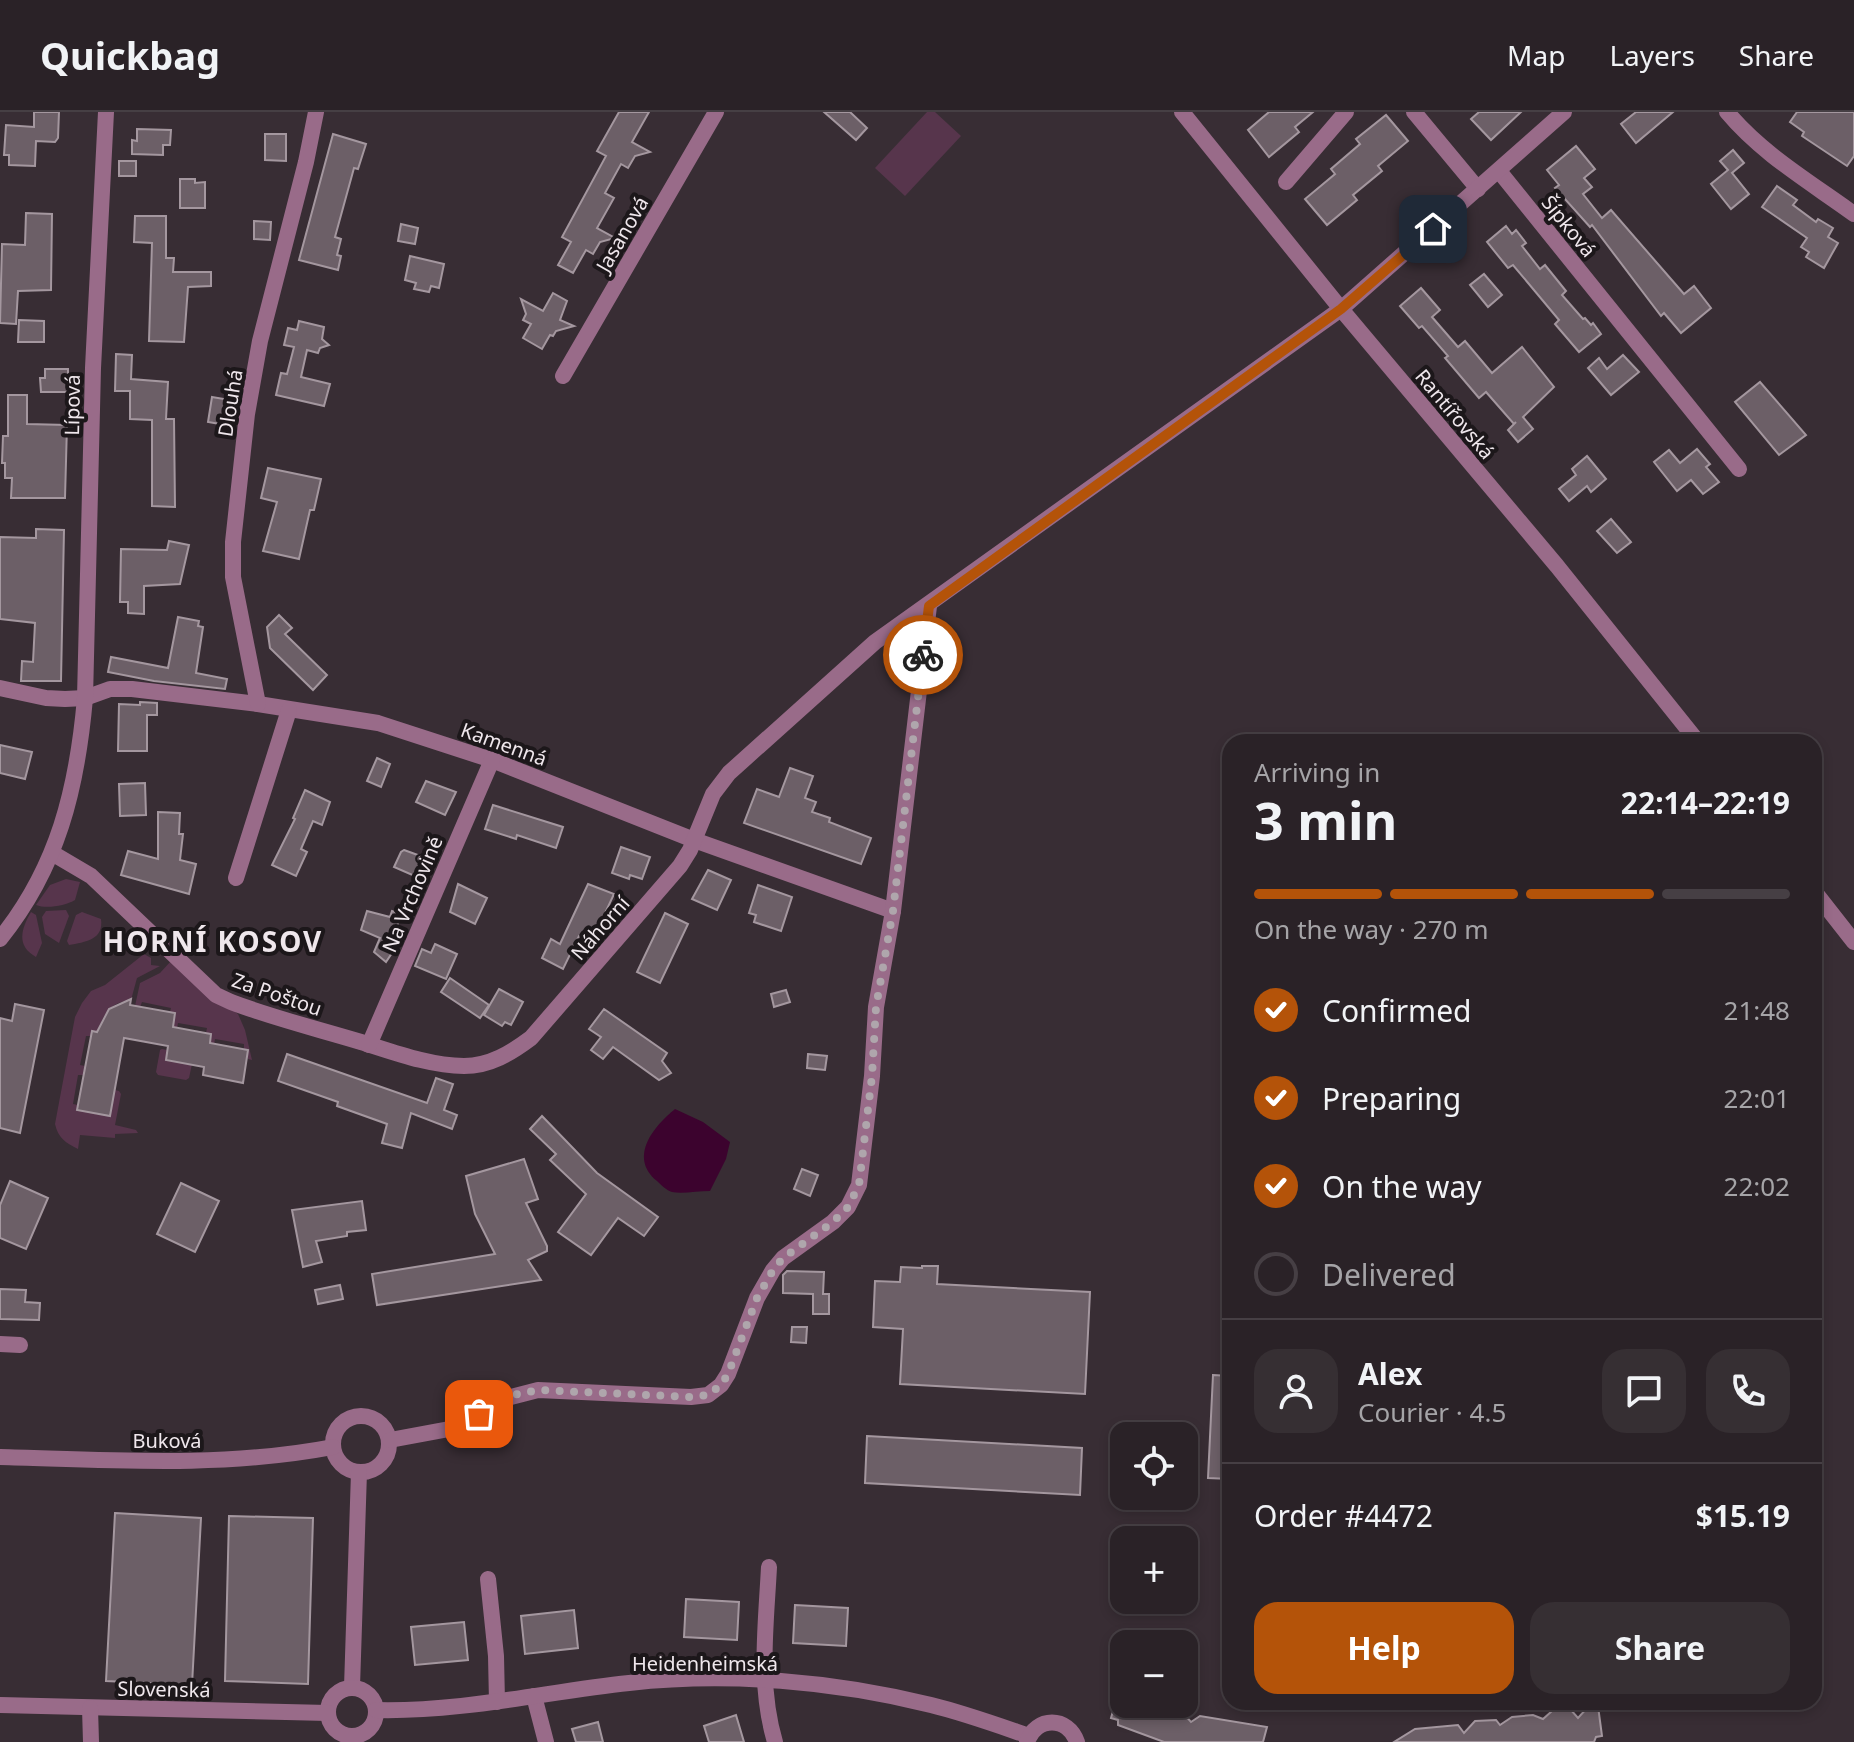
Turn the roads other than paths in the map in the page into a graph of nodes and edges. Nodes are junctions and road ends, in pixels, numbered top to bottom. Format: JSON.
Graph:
{"nodes":[{"id":1,"x":106,"y":112,"type":"edge"},
{"id":2,"x":316,"y":112,"type":"edge"},
{"id":3,"x":716,"y":112,"type":"edge"},
{"id":4,"x":1182,"y":112,"type":"edge"},
{"id":5,"x":1346,"y":112,"type":"edge"},
{"id":6,"x":1414,"y":112,"type":"edge"},
{"id":7,"x":1564,"y":112,"type":"edge"},
{"id":8,"x":1727,"y":112,"type":"edge"},
{"id":9,"x":1499,"y":171,"type":"junction"},
{"id":10,"x":1286,"y":182,"type":"dead end"},
{"id":11,"x":1478,"y":189,"type":"junction"},
{"id":12,"x":1854,"y":214,"type":"edge"},
{"id":13,"x":1341,"y":309,"type":"junction"},
{"id":14,"x":563,"y":376,"type":"dead end"},
{"id":15,"x":1739,"y":469,"type":"dead end"},
{"id":16,"x":929,"y":606,"type":"junction"},
{"id":17,"x":0,"y":688,"type":"edge"},
{"id":18,"x":85,"y":698,"type":"junction"},
{"id":19,"x":258,"y":704,"type":"junction"},
{"id":20,"x":289,"y":710,"type":"junction"},
{"id":21,"x":1692,"y":734,"type":"edge"},
{"id":22,"x":492,"y":760,"type":"junction"},
{"id":23,"x":694,"y":840,"type":"junction"},
{"id":24,"x":52,"y":853,"type":"junction"},
{"id":25,"x":236,"y":878,"type":"dead end"},
{"id":26,"x":1822,"y":901,"type":"edge"},
{"id":27,"x":893,"y":911,"type":"junction"},
{"id":28,"x":0,"y":939,"type":"edge"},
{"id":29,"x":1854,"y":942,"type":"edge"},
{"id":30,"x":531,"y":1038,"type":"joint"},
{"id":31,"x":369,"y":1045,"type":"junction"},
{"id":32,"x":0,"y":1344,"type":"edge"},
{"id":33,"x":20,"y":1345,"type":"dead end"},
{"id":34,"x":390,"y":1440,"type":"junction"},
{"id":35,"x":333,"y":1447,"type":"junction"},
{"id":36,"x":0,"y":1457,"type":"edge"},
{"id":37,"x":359,"y":1472,"type":"junction"},
{"id":38,"x":769,"y":1567,"type":"dead end"},
{"id":39,"x":488,"y":1579,"type":"dead end"},
{"id":40,"x":765,"y":1681,"type":"junction"},
{"id":41,"x":352,"y":1687,"type":"junction"},
{"id":42,"x":534,"y":1696,"type":"junction"},
{"id":43,"x":497,"y":1702,"type":"junction"},
{"id":44,"x":0,"y":1705,"type":"edge"},
{"id":45,"x":90,"y":1708,"type":"junction"},
{"id":46,"x":376,"y":1710,"type":"junction"},
{"id":47,"x":328,"y":1713,"type":"junction"},
{"id":48,"x":349,"y":1739,"type":"edge"},
{"id":49,"x":1028,"y":1739,"type":"edge"},
{"id":50,"x":91,"y":1742,"type":"edge"},
{"id":51,"x":546,"y":1742,"type":"edge"},
{"id":52,"x":775,"y":1742,"type":"edge"},
{"id":53,"x":1077,"y":1742,"type":"edge"}],
"edges":[{"from":1,"to":18,"type":"street","name":"Lípová"},
{"from":2,"to":19,"type":"street","name":"Dlouhá"},
{"from":3,"to":14,"type":"street","name":"Jasanová"},
{"from":4,"to":13,"type":"street","name":"Rantířovská"},
{"from":5,"to":10,"type":"street"},
{"from":6,"to":11,"type":"street"},
{"from":7,"to":9,"type":"street"},
{"from":8,"to":12,"type":"street"},
{"from":9,"to":11,"type":"street"},
{"from":9,"to":15,"type":"street","name":"Šípková"},
{"from":11,"to":13,"type":"street"},
{"from":13,"to":16,"type":"street","name":"Náhorní"},
{"from":13,"to":21,"type":"street","name":"Rantířovská"},
{"from":16,"to":23,"type":"street","name":"Náhorní"},
{"from":16,"to":27,"type":"street"},
{"from":17,"to":18,"type":"street","name":"Kamenná"},
{"from":18,"to":19,"type":"street","name":"Kamenná"},
{"from":18,"to":24,"type":"street"},
{"from":19,"to":20,"type":"street","name":"Kamenná"},
{"from":20,"to":22,"type":"street","name":"Kamenná"},
{"from":20,"to":25,"type":"street"},
{"from":22,"to":23,"type":"street","name":"Kamenná"},
{"from":22,"to":31,"type":"street","name":"Na Vrchovině"},
{"from":23,"to":27,"type":"street","name":"Kamenná"},
{"from":23,"to":30,"type":"street","name":"Náhorní"},
{"from":24,"to":28,"type":"street"},
{"from":24,"to":31,"type":"street","name":"Za Poštou"},
{"from":26,"to":29,"type":"street"},
{"from":27,"to":34,"type":"street"},
{"from":30,"to":31,"type":"street","name":"Za Poštou"},
{"from":32,"to":33,"type":"street"},
{"from":34,"to":35,"type":"street"},
{"from":34,"to":37,"type":"street"},
{"from":35,"to":36,"type":"street","name":"Buková"},
{"from":35,"to":37,"type":"street"},
{"from":37,"to":41,"type":"street"},
{"from":38,"to":40,"type":"street"},
{"from":39,"to":43,"type":"street"},
{"from":40,"to":42,"type":"street","name":"Heidenheimská"},
{"from":40,"to":49,"type":"street","name":"Heidenheimská"},
{"from":40,"to":52,"type":"street"},
{"from":41,"to":46,"type":"street"},
{"from":41,"to":47,"type":"street"},
{"from":42,"to":43,"type":"street","name":"Heidenheimská"},
{"from":42,"to":51,"type":"street"},
{"from":43,"to":46,"type":"street","name":"Heidenheimská"},
{"from":44,"to":45,"type":"street","name":"Slovenská"},
{"from":45,"to":47,"type":"street","name":"Slovenská"},
{"from":45,"to":50,"type":"street"},
{"from":46,"to":48,"type":"street"},
{"from":47,"to":48,"type":"street"},
{"from":49,"to":53,"type":"street"}]}
